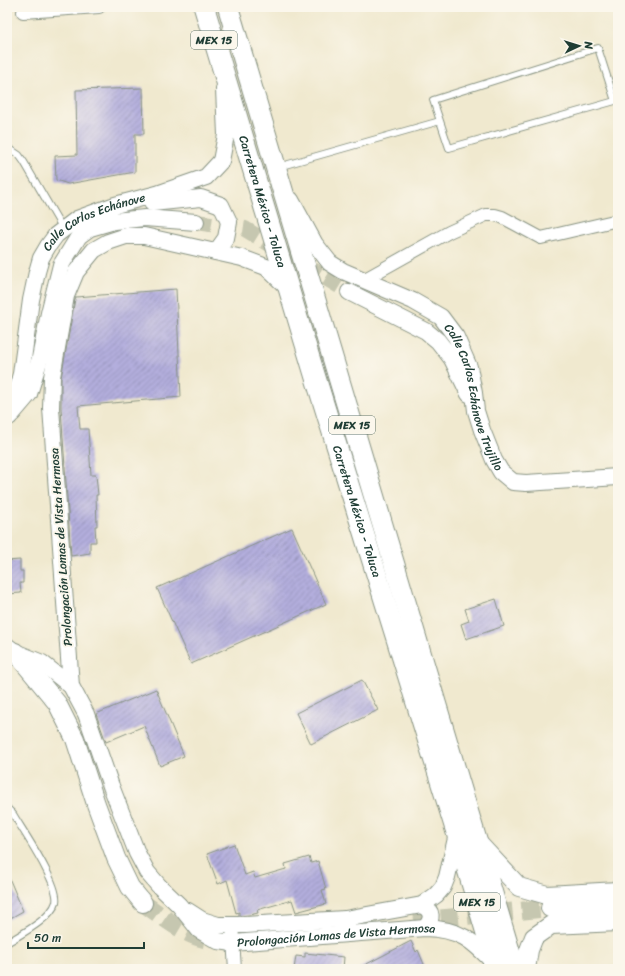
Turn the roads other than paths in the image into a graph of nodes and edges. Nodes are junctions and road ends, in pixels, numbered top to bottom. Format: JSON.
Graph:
{"nodes":[{"id":1,"x":99,"y":7,"type":"edge"},
{"id":2,"x":204,"y":7,"type":"edge"},
{"id":3,"x":228,"y":7,"type":"edge"},
{"id":4,"x":23,"y":12,"type":"dead end"},
{"id":5,"x":224,"y":73,"type":"junction"},
{"id":6,"x":617,"y":102,"type":"edge"},
{"id":7,"x":440,"y":121,"type":"junction"},
{"id":8,"x":7,"y":147,"type":"edge"},
{"id":9,"x":275,"y":168,"type":"junction"},
{"id":10,"x":115,"y":205,"type":"junction"},
{"id":11,"x":618,"y":220,"type":"edge"},
{"id":12,"x":196,"y":222,"type":"tunnel mouth"},
{"id":13,"x":63,"y":229,"type":"junction"},
{"id":14,"x":216,"y":252,"type":"junction"},
{"id":15,"x":365,"y":279,"type":"junction"},
{"id":16,"x":289,"y":289,"type":"junction"},
{"id":17,"x":350,"y":292,"type":"tunnel mouth"},
{"id":18,"x":51,"y":408,"type":"joint"},
{"id":19,"x":476,"y":411,"type":"junction"},
{"id":20,"x":8,"y":418,"type":"edge"},
{"id":21,"x":618,"y":477,"type":"edge"},
{"id":22,"x":11,"y":649,"type":"edge"},
{"id":23,"x":71,"y":686,"type":"junction"},
{"id":24,"x":7,"y":808,"type":"edge"},
{"id":25,"x":457,"y":834,"type":"junction"},
{"id":26,"x":478,"y":843,"type":"junction"},
{"id":27,"x":618,"y":891,"type":"edge"},
{"id":28,"x":143,"y":903,"type":"tunnel mouth"},
{"id":29,"x":179,"y":905,"type":"junction"},
{"id":30,"x":422,"y":905,"type":"junction"},
{"id":31,"x":618,"y":905,"type":"edge"},
{"id":32,"x":550,"y":910,"type":"junction"},
{"id":33,"x":618,"y":922,"type":"edge"},
{"id":34,"x":232,"y":925,"type":"junction"},
{"id":35,"x":425,"y":928,"type":"junction"},
{"id":36,"x":7,"y":943,"type":"edge"},
{"id":37,"x":233,"y":944,"type":"junction"},
{"id":38,"x":503,"y":968,"type":"edge"},
{"id":39,"x":235,"y":969,"type":"edge"},
{"id":40,"x":526,"y":969,"type":"edge"}],
"edges":[{"from":1,"to":4,"type":"street"},
{"from":2,"to":5,"type":"main road","name":"Carretera México - Toluca","number":"MEX 15"},
{"from":3,"to":9,"type":"main road","name":"Carretera México - Toluca","number":"MEX 15"},
{"from":5,"to":10,"type":"street","name":"Calle Carlos Echánove"},
{"from":5,"to":16,"type":"main road","name":"Carretera México - Toluca","number":"MEX 15"},
{"from":6,"to":7,"type":"lane"},
{"from":6,"to":7,"type":"lane"},
{"from":7,"to":9,"type":"lane"},
{"from":8,"to":13,"type":"lane"},
{"from":9,"to":15,"type":"street","name":"Calle Carlos Echánove Trujillo"},
{"from":9,"to":26,"type":"main road","name":"Carretera México - Toluca","number":"MEX 15"},
{"from":10,"to":13,"type":"street","name":"Calle Carlos Echánove"},
{"from":10,"to":14,"type":"street"},
{"from":11,"to":15,"type":"street"},
{"from":12,"to":20,"type":"street"},
{"from":13,"to":20,"type":"street","name":"Calle Carlos Echánove"},
{"from":14,"to":16,"type":"street","name":"Calle Carlos Echánove"},
{"from":14,"to":18,"type":"street","name":"Calle Carlos Echánove"},
{"from":15,"to":19,"type":"street","name":"Calle Carlos Echánove Trujillo"},
{"from":16,"to":25,"type":"main road","name":"Carretera México - Toluca","number":"MEX 15"},
{"from":17,"to":19,"type":"street"},
{"from":18,"to":23,"type":"street","name":"Prolongación Lomas de Vista Hermosa"},
{"from":19,"to":21,"type":"street","name":"Calle Carlos Echánove Trujillo"},
{"from":22,"to":23,"type":"street","name":"Prolongación Lomas de Vista Hermosa"},
{"from":22,"to":28,"type":"main road"},
{"from":23,"to":29,"type":"street","name":"Prolongación Lomas de Vista Hermosa"},
{"from":24,"to":36,"type":"lane"},
{"from":25,"to":30,"type":"street","name":"Prolongación Lomas de Vista Hermosa"},
{"from":25,"to":38,"type":"main road","name":"Carretera México - Toluca","number":"MEX 15"},
{"from":26,"to":32,"type":"main road"},
{"from":26,"to":38,"type":"main road","name":"Carretera México - Toluca","number":"MEX 15"},
{"from":27,"to":32,"type":"main road"},
{"from":29,"to":34,"type":"street","name":"Prolongación Lomas de Vista Hermosa"},
{"from":29,"to":37,"type":"street","name":"Prolongación Lomas de Vista Hermosa"},
{"from":30,"to":34,"type":"street","name":"Prolongación Lomas de Vista Hermosa"},
{"from":30,"to":35,"type":"street"},
{"from":31,"to":32,"type":"main road"},
{"from":32,"to":33,"type":"main road"},
{"from":32,"to":40,"type":"main road"},
{"from":34,"to":37,"type":"street"},
{"from":35,"to":37,"type":"street","name":"Prolongación Lomas de Vista Hermosa"},
{"from":35,"to":38,"type":"street","name":"Prolongación Lomas de Vista Hermosa"},
{"from":37,"to":39,"type":"street"}]}
